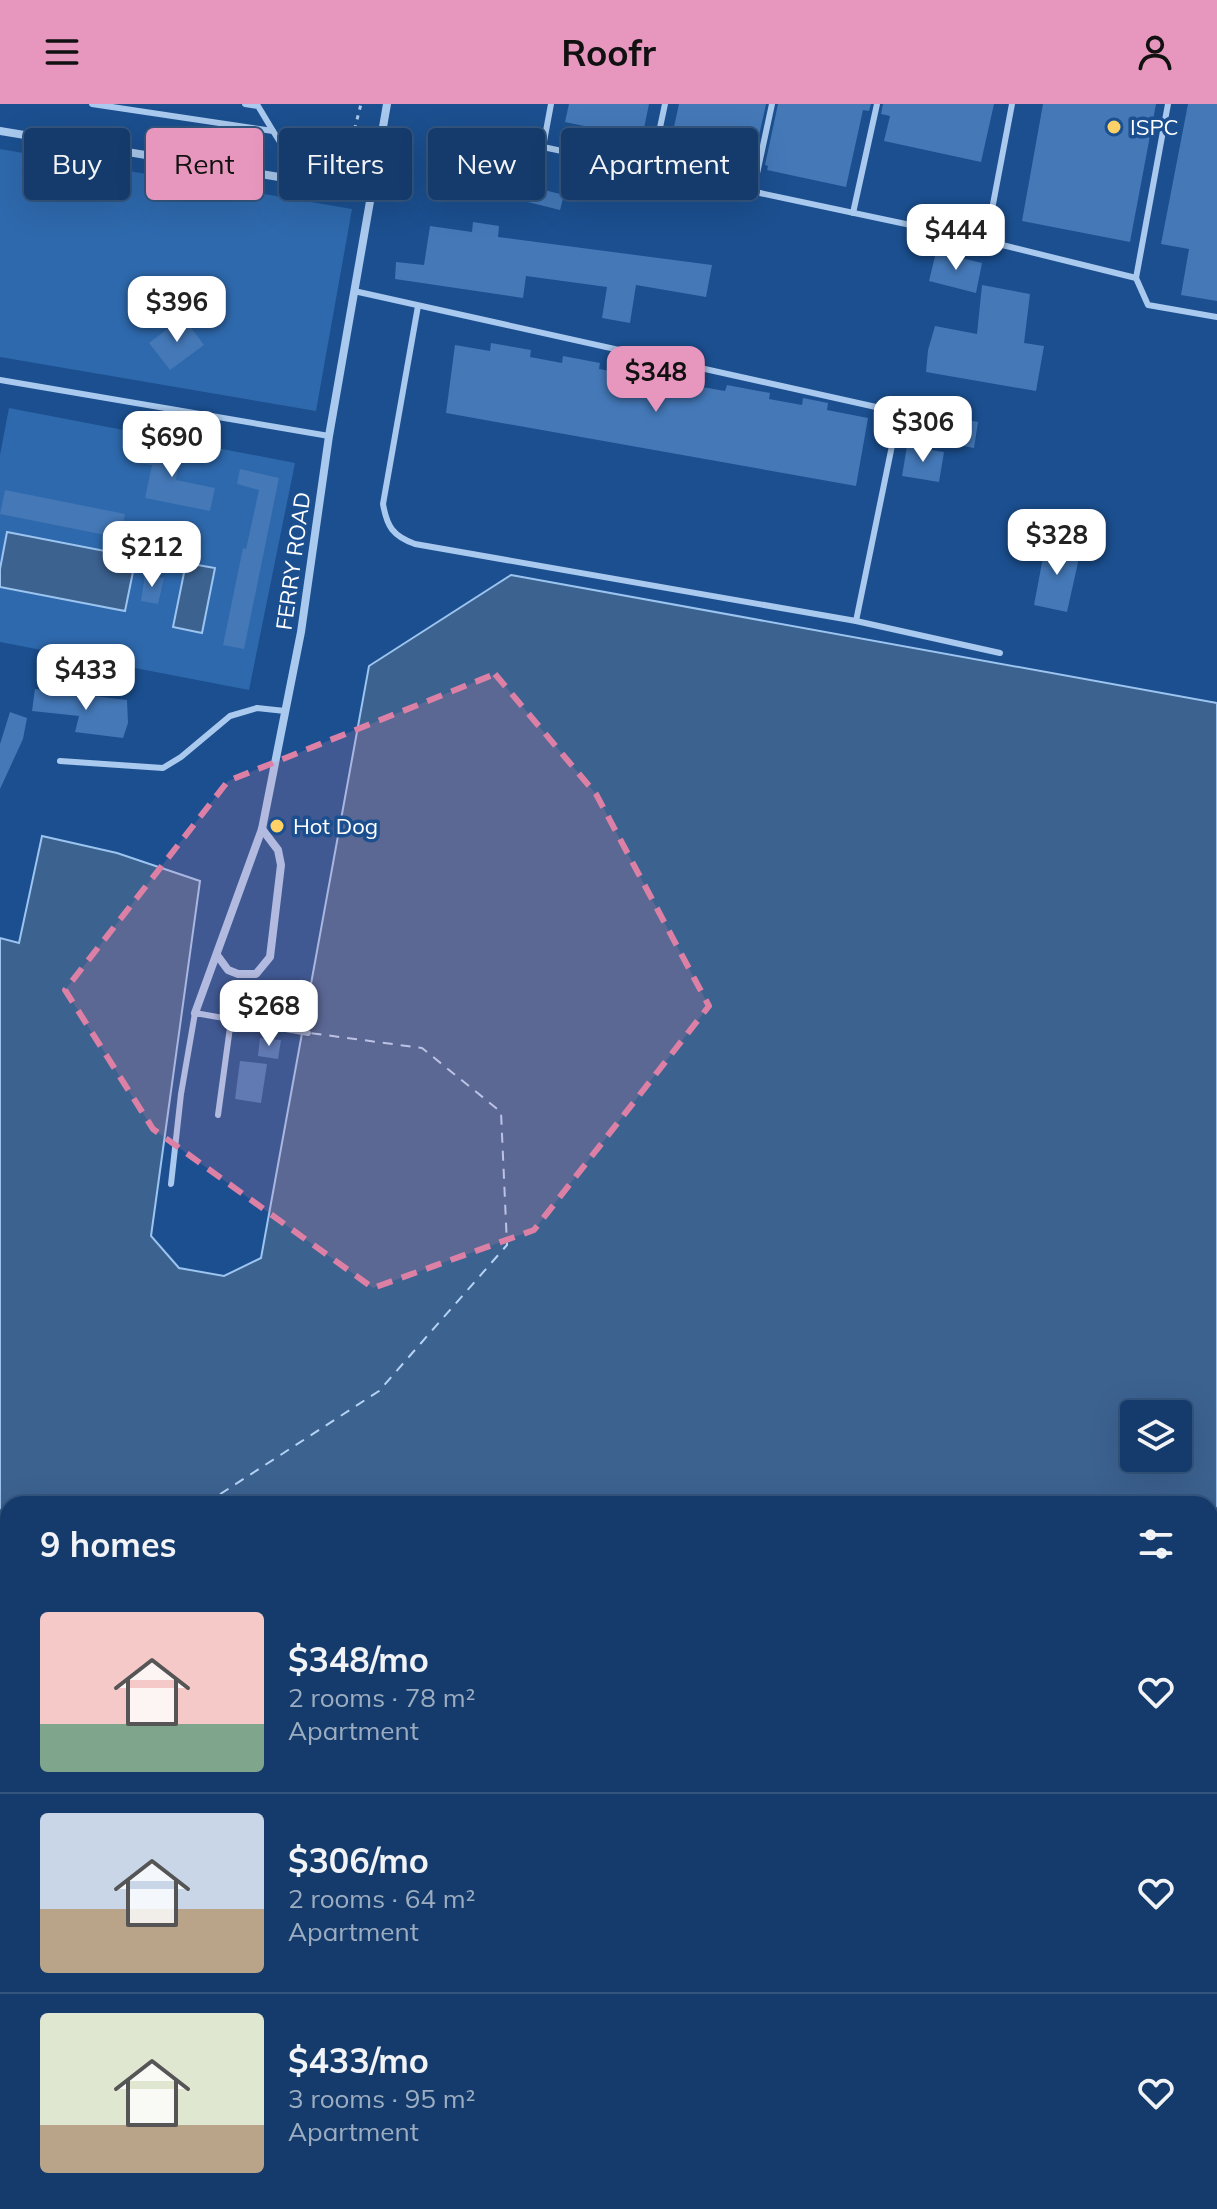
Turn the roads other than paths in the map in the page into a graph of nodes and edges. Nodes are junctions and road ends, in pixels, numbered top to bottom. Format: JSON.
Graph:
{"nodes":[{"id":1,"x":92,"y":104,"type":"edge"},
{"id":2,"x":245,"y":104,"type":"edge"},
{"id":3,"x":387,"y":104,"type":"edge"},
{"id":4,"x":551,"y":104,"type":"edge"},
{"id":5,"x":665,"y":104,"type":"edge"},
{"id":6,"x":772,"y":104,"type":"edge"},
{"id":7,"x":877,"y":104,"type":"edge"},
{"id":8,"x":1012,"y":104,"type":"edge"},
{"id":9,"x":1168,"y":104,"type":"edge"},
{"id":10,"x":382,"y":128,"type":"edge"},
{"id":11,"x":660,"y":128,"type":"edge"},
{"id":12,"x":0,"y":131,"type":"edge"},
{"id":13,"x":273,"y":131,"type":"junction"},
{"id":14,"x":279,"y":140,"type":"edge"},
{"id":15,"x":561,"y":151,"type":"edge"},
{"id":16,"x":758,"y":169,"type":"edge"},
{"id":17,"x":279,"y":178,"type":"edge"},
{"id":18,"x":758,"y":193,"type":"edge"},
{"id":19,"x":369,"y":200,"type":"edge"},
{"id":20,"x":853,"y":213,"type":"junction"},
{"id":21,"x":986,"y":241,"type":"junction"},
{"id":22,"x":1136,"y":278,"type":"junction"},
{"id":23,"x":354,"y":291,"type":"junction"},
{"id":24,"x":418,"y":306,"type":"junction"},
{"id":25,"x":1217,"y":317,"type":"edge"},
{"id":26,"x":0,"y":380,"type":"edge"},
{"id":27,"x":329,"y":436,"type":"junction"},
{"id":28,"x":856,"y":621,"type":"junction"},
{"id":29,"x":1000,"y":653,"type":"dead end"},
{"id":30,"x":285,"y":711,"type":"junction"},
{"id":31,"x":60,"y":761,"type":"dead end"},
{"id":32,"x":262,"y":829,"type":"junction"},
{"id":33,"x":217,"y":955,"type":"junction"},
{"id":34,"x":195,"y":1013,"type":"junction"},
{"id":35,"x":231,"y":1020,"type":"junction"},
{"id":36,"x":308,"y":1033,"type":"dead end"},
{"id":37,"x":218,"y":1115,"type":"dead end"},
{"id":38,"x":171,"y":1184,"type":"dead end"}],
"edges":[{"from":1,"to":13,"type":"lane"},
{"from":2,"to":13,"type":"lane"},
{"from":3,"to":10,"type":"street","name":"FERRY ROAD"},
{"from":4,"to":15,"type":"lane"},
{"from":5,"to":11,"type":"lane"},
{"from":6,"to":16,"type":"lane"},
{"from":7,"to":20,"type":"lane"},
{"from":8,"to":21,"type":"lane"},
{"from":9,"to":22,"type":"lane"},
{"from":12,"to":17,"type":"street"},
{"from":13,"to":14,"type":"lane"},
{"from":18,"to":20,"type":"lane"},
{"from":19,"to":23,"type":"street","name":"FERRY ROAD"},
{"from":20,"to":21,"type":"lane"},
{"from":21,"to":22,"type":"lane"},
{"from":22,"to":25,"type":"lane"},
{"from":23,"to":24,"type":"lane"},
{"from":23,"to":27,"type":"street","name":"FERRY ROAD"},
{"from":24,"to":28,"type":"lane"},
{"from":24,"to":28,"type":"lane"},
{"from":26,"to":27,"type":"lane"},
{"from":27,"to":30,"type":"street","name":"FERRY ROAD"},
{"from":28,"to":29,"type":"lane"},
{"from":30,"to":31,"type":"lane"},
{"from":30,"to":32,"type":"street","name":"FERRY ROAD"},
{"from":32,"to":33,"type":"street","name":"FERRY ROAD"},
{"from":32,"to":33,"type":"street"},
{"from":33,"to":34,"type":"street","name":"FERRY ROAD"},
{"from":34,"to":35,"type":"lane"},
{"from":34,"to":38,"type":"lane"},
{"from":35,"to":36,"type":"lane"},
{"from":35,"to":37,"type":"lane"}]}
